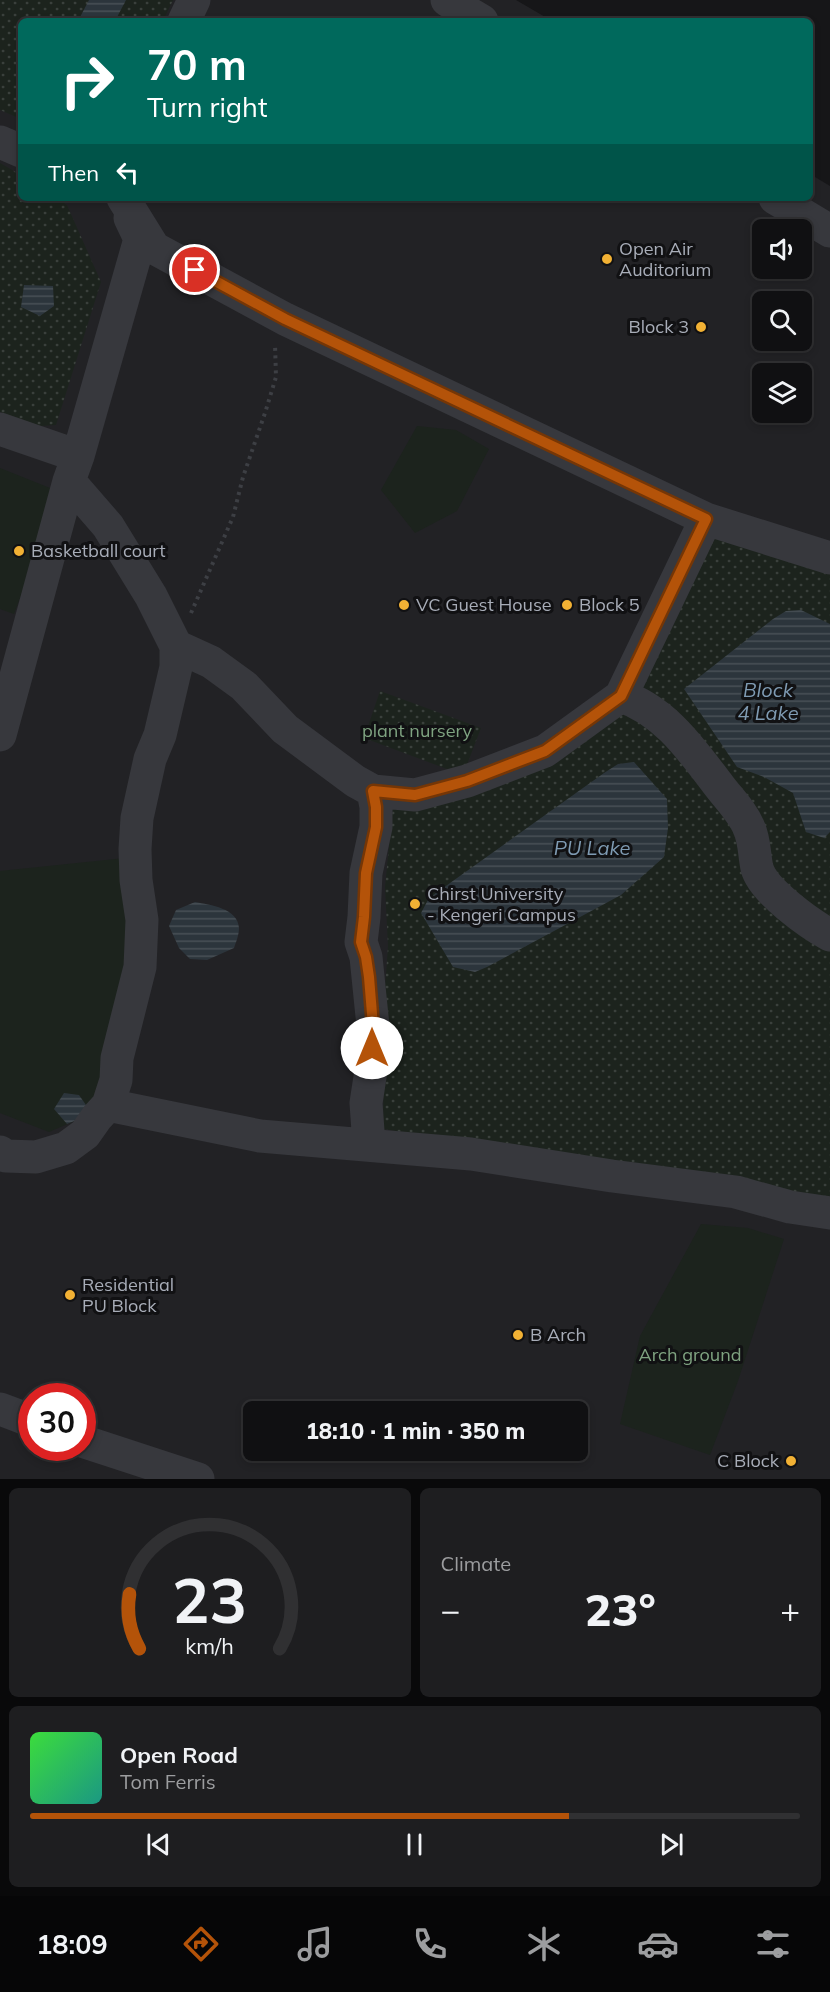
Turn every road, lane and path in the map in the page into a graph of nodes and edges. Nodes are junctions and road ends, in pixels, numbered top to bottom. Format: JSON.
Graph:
{"nodes":[{"id":1,"x":194,"y":0,"type":"edge"},
{"id":2,"x":447,"y":0,"type":"edge"},
{"id":3,"x":185,"y":18,"type":"edge"},
{"id":4,"x":477,"y":18,"type":"edge"},
{"id":5,"x":0,"y":142,"type":"edge"},
{"id":6,"x":18,"y":150,"type":"edge"},
{"id":7,"x":123,"y":201,"type":"edge"},
{"id":8,"x":124,"y":201,"type":"edge"},
{"id":9,"x":780,"y":201,"type":"edge"},
{"id":10,"x":830,"y":231,"type":"edge"},
{"id":11,"x":274,"y":312,"type":"junction"},
{"id":12,"x":0,"y":429,"type":"edge"},
{"id":13,"x":74,"y":468,"type":"junction"},
{"id":14,"x":706,"y":519,"type":"junction"},
{"id":15,"x":830,"y":558,"type":"edge"},
{"id":16,"x":176,"y":646,"type":"junction"},
{"id":17,"x":621,"y":696,"type":"junction"},
{"id":18,"x":0,"y":735,"type":"edge"},
{"id":19,"x":373,"y":791,"type":"junction"},
{"id":20,"x":830,"y":935,"type":"edge"},
{"id":21,"x":108,"y":1105,"type":"junction"},
{"id":22,"x":369,"y":1145,"type":"junction"},
{"id":23,"x":0,"y":1152,"type":"edge"},
{"id":24,"x":830,"y":1213,"type":"edge"},
{"id":25,"x":0,"y":1409,"type":"edge"},
{"id":26,"x":18,"y":1416,"type":"edge"},
{"id":27,"x":96,"y":1446,"type":"edge"},
{"id":28,"x":198,"y":1479,"type":"edge"}],
"edges":[{"from":1,"to":3,"type":"street"},
{"from":2,"to":4,"type":"street"},
{"from":5,"to":6,"type":"street"},
{"from":7,"to":13,"type":"street"},
{"from":8,"to":11,"type":"street"},
{"from":9,"to":10,"type":"street"},
{"from":11,"to":14,"type":"street"},
{"from":11,"to":16,"type":"path"},
{"from":12,"to":13,"type":"street"},
{"from":13,"to":16,"type":"street"},
{"from":13,"to":18,"type":"street"},
{"from":14,"to":15,"type":"street"},
{"from":14,"to":17,"type":"street"},
{"from":16,"to":19,"type":"street"},
{"from":16,"to":21,"type":"street"},
{"from":17,"to":19,"type":"street"},
{"from":17,"to":20,"type":"street"},
{"from":19,"to":22,"type":"street"},
{"from":21,"to":22,"type":"street"},
{"from":21,"to":23,"type":"street"},
{"from":22,"to":24,"type":"street"},
{"from":25,"to":26,"type":"street"},
{"from":27,"to":28,"type":"street"}]}
